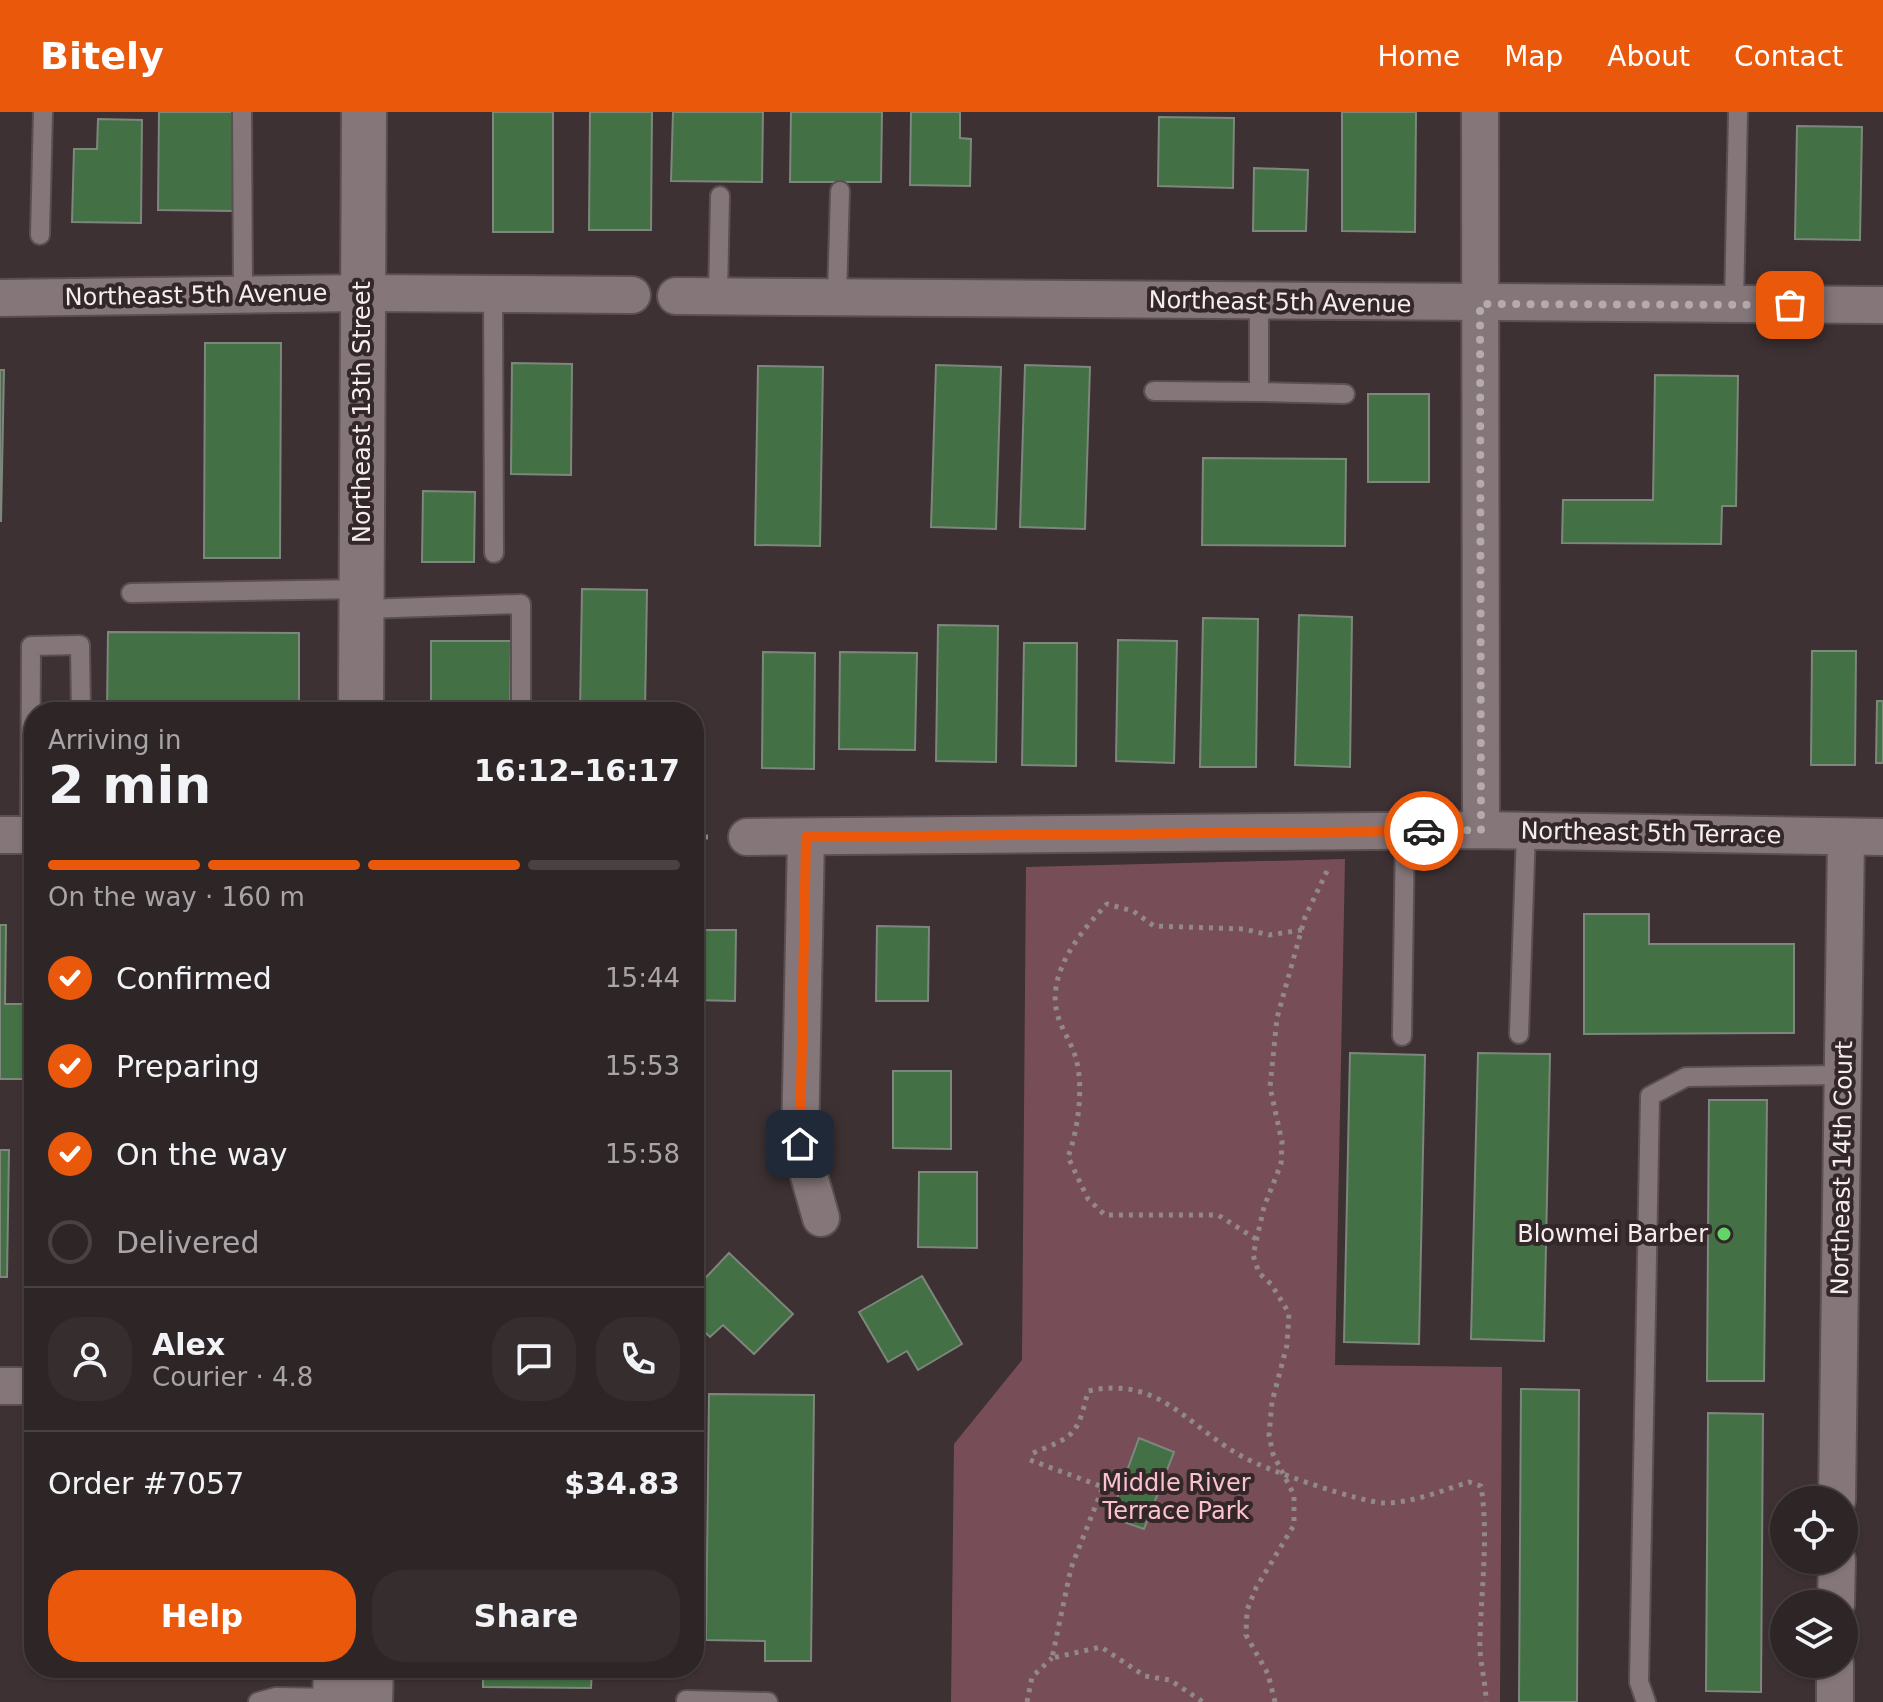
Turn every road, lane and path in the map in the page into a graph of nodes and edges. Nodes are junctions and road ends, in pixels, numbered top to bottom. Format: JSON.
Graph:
{"nodes":[{"id":1,"x":43,"y":112,"type":"edge"},
{"id":2,"x":242,"y":112,"type":"edge"},
{"id":3,"x":364,"y":112,"type":"edge"},
{"id":4,"x":1480,"y":112,"type":"edge"},
{"id":5,"x":1738,"y":112,"type":"edge"},
{"id":6,"x":840,"y":191,"type":"dead end"},
{"id":7,"x":720,"y":196,"type":"dead end"},
{"id":8,"x":40,"y":235,"type":"dead end"},
{"id":9,"x":361,"y":293,"type":"junction"},
{"id":10,"x":243,"y":294,"type":"junction"},
{"id":11,"x":493,"y":294,"type":"junction"},
{"id":12,"x":632,"y":295,"type":"dead end"},
{"id":13,"x":676,"y":296,"type":"dead end"},
{"id":14,"x":718,"y":296,"type":"junction"},
{"id":15,"x":837,"y":297,"type":"junction"},
{"id":16,"x":0,"y":298,"type":"edge"},
{"id":17,"x":1259,"y":302,"type":"junction"},
{"id":18,"x":1480,"y":304,"type":"junction"},
{"id":19,"x":1734,"y":304,"type":"junction"},
{"id":20,"x":1883,"y":305,"type":"edge"},
{"id":21,"x":1154,"y":391,"type":"dead end"},
{"id":22,"x":1259,"y":392,"type":"junction"},
{"id":23,"x":1345,"y":394,"type":"dead end"},
{"id":24,"x":494,"y":553,"type":"dead end"},
{"id":25,"x":131,"y":593,"type":"dead end"},
{"id":26,"x":362,"y":599,"type":"junction"},
{"id":27,"x":28,"y":702,"type":"edge"},
{"id":28,"x":81,"y":702,"type":"edge"},
{"id":29,"x":361,"y":702,"type":"edge"},
{"id":30,"x":521,"y":702,"type":"edge"},
{"id":31,"x":24,"y":778,"type":"edge"},
{"id":32,"x":1481,"y":830,"type":"junction"},
{"id":33,"x":1405,"y":831,"type":"junction"},
{"id":34,"x":1526,"y":831,"type":"junction"},
{"id":35,"x":1353,"y":832,"type":"junction"},
{"id":36,"x":21,"y":835,"type":"edge"},
{"id":37,"x":747,"y":837,"type":"dead end"},
{"id":38,"x":806,"y":837,"type":"junction"},
{"id":39,"x":1846,"y":837,"type":"junction"},
{"id":40,"x":1883,"y":837,"type":"edge"},
{"id":41,"x":1302,"y":930,"type":"junction"},
{"id":42,"x":1519,"y":1034,"type":"dead end"},
{"id":43,"x":1402,"y":1036,"type":"dead end"},
{"id":44,"x":1843,"y":1075,"type":"junction"},
{"id":45,"x":821,"y":1218,"type":"dead end"},
{"id":46,"x":1256,"y":1239,"type":"junction"},
{"id":47,"x":0,"y":1386,"type":"edge"},
{"id":48,"x":24,"y":1386,"type":"edge"},
{"id":49,"x":1033,"y":1453,"type":"dead end"},
{"id":50,"x":1030,"y":1460,"type":"dead end"},
{"id":51,"x":1284,"y":1473,"type":"junction"},
{"id":52,"x":1837,"y":1486,"type":"edge"},
{"id":53,"x":1052,"y":1658,"type":"junction"},
{"id":54,"x":360,"y":1678,"type":"edge"},
{"id":55,"x":1835,"y":1678,"type":"edge"},
{"id":56,"x":344,"y":1693,"type":"edge"},
{"id":57,"x":686,"y":1700,"type":"edge"},
{"id":58,"x":258,"y":1702,"type":"edge"},
{"id":59,"x":768,"y":1702,"type":"edge"},
{"id":60,"x":1027,"y":1702,"type":"edge"},
{"id":61,"x":1203,"y":1702,"type":"edge"},
{"id":62,"x":1275,"y":1702,"type":"edge"},
{"id":63,"x":1486,"y":1702,"type":"edge"},
{"id":64,"x":1646,"y":1702,"type":"edge"},
{"id":65,"x":1835,"y":1702,"type":"edge"}],
"edges":[{"from":1,"to":8,"type":"lane"},
{"from":2,"to":10,"type":"lane"},
{"from":3,"to":9,"type":"street","name":"Northeast 13th Street"},
{"from":4,"to":18,"type":"street"},
{"from":5,"to":19,"type":"lane"},
{"from":6,"to":15,"type":"lane"},
{"from":7,"to":14,"type":"lane"},
{"from":9,"to":10,"type":"street","name":"Northeast 5th Avenue"},
{"from":9,"to":11,"type":"street","name":"Northeast 5th Avenue"},
{"from":9,"to":26,"type":"street","name":"Northeast 13th Street"},
{"from":10,"to":16,"type":"street","name":"Northeast 5th Avenue"},
{"from":11,"to":12,"type":"street","name":"Northeast 5th Avenue"},
{"from":11,"to":24,"type":"lane"},
{"from":13,"to":14,"type":"street","name":"Northeast 5th Avenue"},
{"from":14,"to":15,"type":"street","name":"Northeast 5th Avenue"},
{"from":15,"to":17,"type":"street","name":"Northeast 5th Avenue"},
{"from":17,"to":18,"type":"street","name":"Northeast 5th Avenue"},
{"from":17,"to":22,"type":"lane"},
{"from":18,"to":19,"type":"street","name":"Northeast 5th Avenue"},
{"from":18,"to":32,"type":"street"},
{"from":19,"to":20,"type":"street","name":"Northeast 5th Avenue"},
{"from":21,"to":22,"type":"lane"},
{"from":22,"to":23,"type":"lane"},
{"from":25,"to":26,"type":"lane"},
{"from":26,"to":29,"type":"street","name":"Northeast 13th Street"},
{"from":26,"to":30,"type":"lane"},
{"from":27,"to":28,"type":"lane"},
{"from":31,"to":36,"type":"lane"},
{"from":32,"to":33,"type":"street","name":"Northeast 5th Terrace"},
{"from":32,"to":34,"type":"street","name":"Northeast 5th Terrace"},
{"from":33,"to":35,"type":"street","name":"Northeast 5th Terrace"},
{"from":33,"to":43,"type":"lane"},
{"from":34,"to":39,"type":"street","name":"Northeast 5th Terrace"},
{"from":34,"to":42,"type":"lane"},
{"from":35,"to":38,"type":"street","name":"Northeast 5th Terrace"},
{"from":35,"to":41,"type":"path"},
{"from":37,"to":38,"type":"street","name":"Northeast 5th Terrace"},
{"from":38,"to":45,"type":"street"},
{"from":39,"to":40,"type":"street","name":"Northeast 5th Terrace"},
{"from":39,"to":44,"type":"street","name":"Northeast 14th Court"},
{"from":41,"to":46,"type":"path"},
{"from":41,"to":46,"type":"path"},
{"from":44,"to":52,"type":"street","name":"Northeast 14th Court"},
{"from":44,"to":64,"type":"lane"},
{"from":46,"to":51,"type":"path"},
{"from":47,"to":48,"type":"street"},
{"from":49,"to":51,"type":"path"},
{"from":50,"to":53,"type":"path"},
{"from":51,"to":62,"type":"path"},
{"from":51,"to":63,"type":"path"},
{"from":53,"to":60,"type":"path"},
{"from":53,"to":61,"type":"path"},
{"from":54,"to":56,"type":"street"},
{"from":55,"to":65,"type":"street"},
{"from":56,"to":58,"type":"lane"},
{"from":57,"to":59,"type":"lane"}]}
